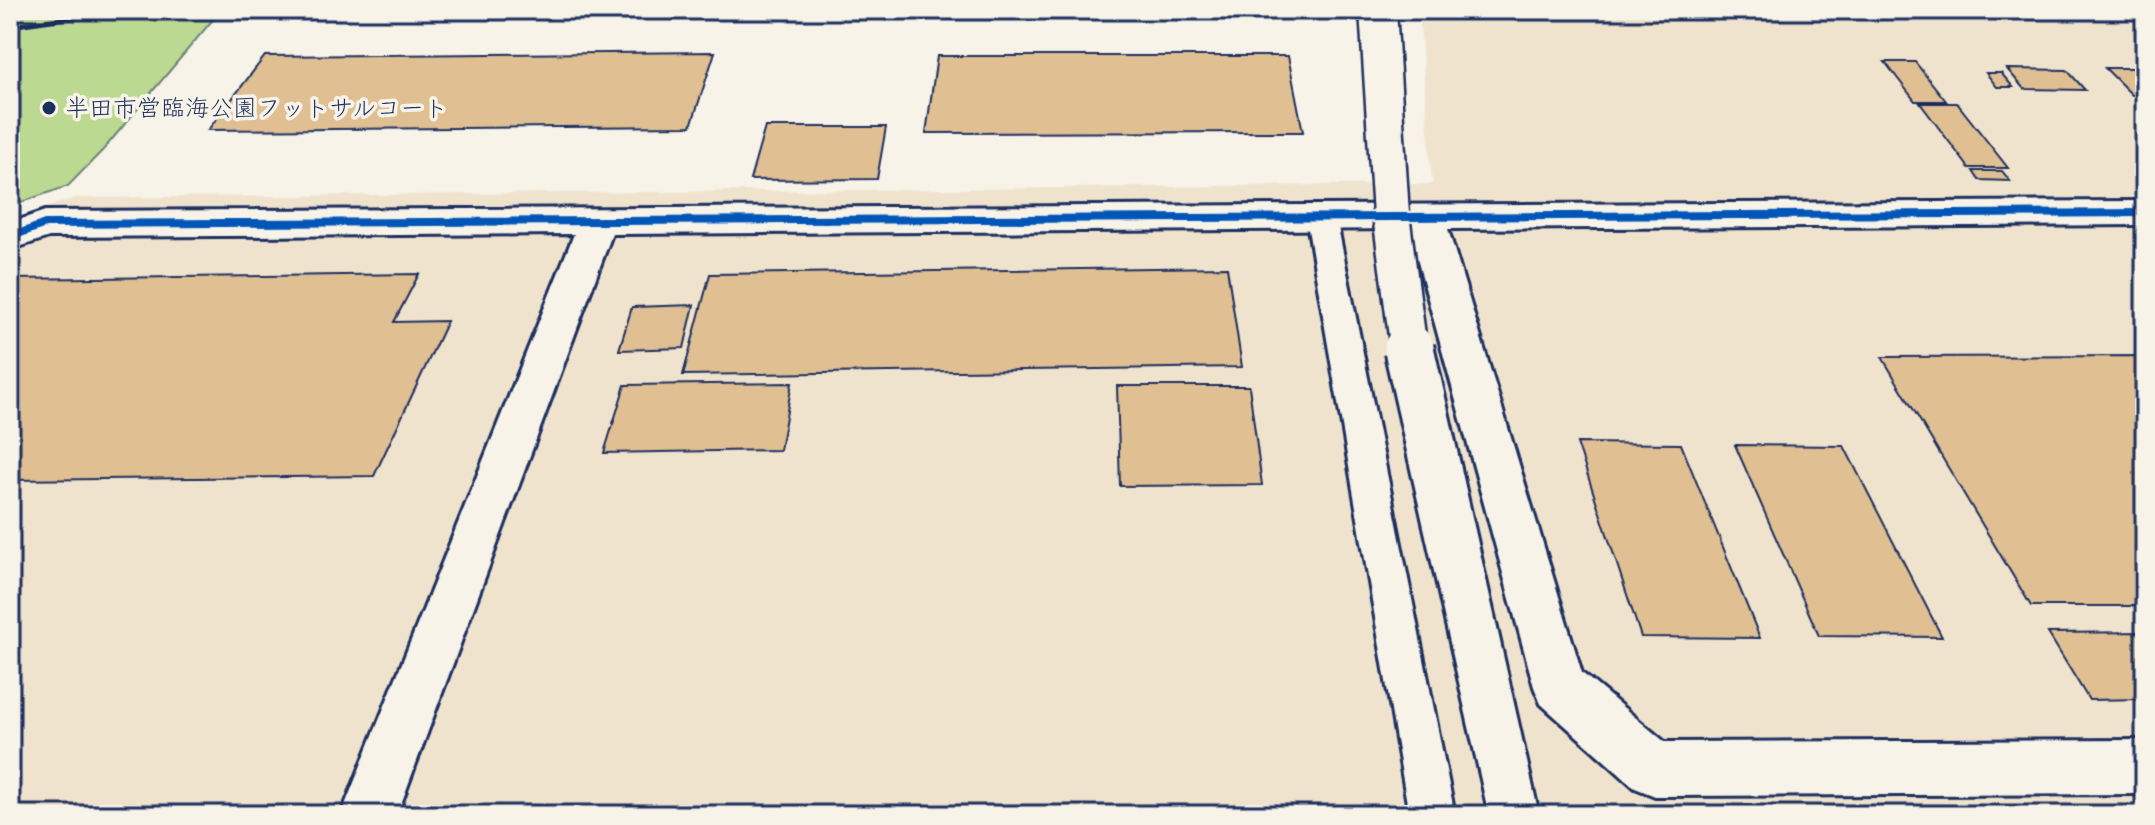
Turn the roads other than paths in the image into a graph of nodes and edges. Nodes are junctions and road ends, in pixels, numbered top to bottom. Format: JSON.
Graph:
{"nodes":[{"id":1,"x":1378,"y":10,"type":"edge"},
{"id":2,"x":2145,"y":213,"type":"edge"},
{"id":3,"x":1321,"y":217,"type":"junction"},
{"id":4,"x":1425,"y":217,"type":"junction"},
{"id":5,"x":598,"y":221,"type":"junction"},
{"id":6,"x":10,"y":237,"type":"edge"},
{"id":7,"x":2145,"y":767,"type":"edge"},
{"id":8,"x":369,"y":815,"type":"edge"},
{"id":9,"x":1432,"y":815,"type":"edge"},
{"id":10,"x":1514,"y":815,"type":"edge"}],
"edges":[{"from":1,"to":10,"type":"street","bridge":true},
{"from":2,"to":4,"type":"street"},
{"from":3,"to":4,"type":"street"},
{"from":3,"to":5,"type":"street"},
{"from":3,"to":9,"type":"street"},
{"from":4,"to":7,"type":"street"},
{"from":5,"to":6,"type":"street"},
{"from":5,"to":8,"type":"street"}]}
